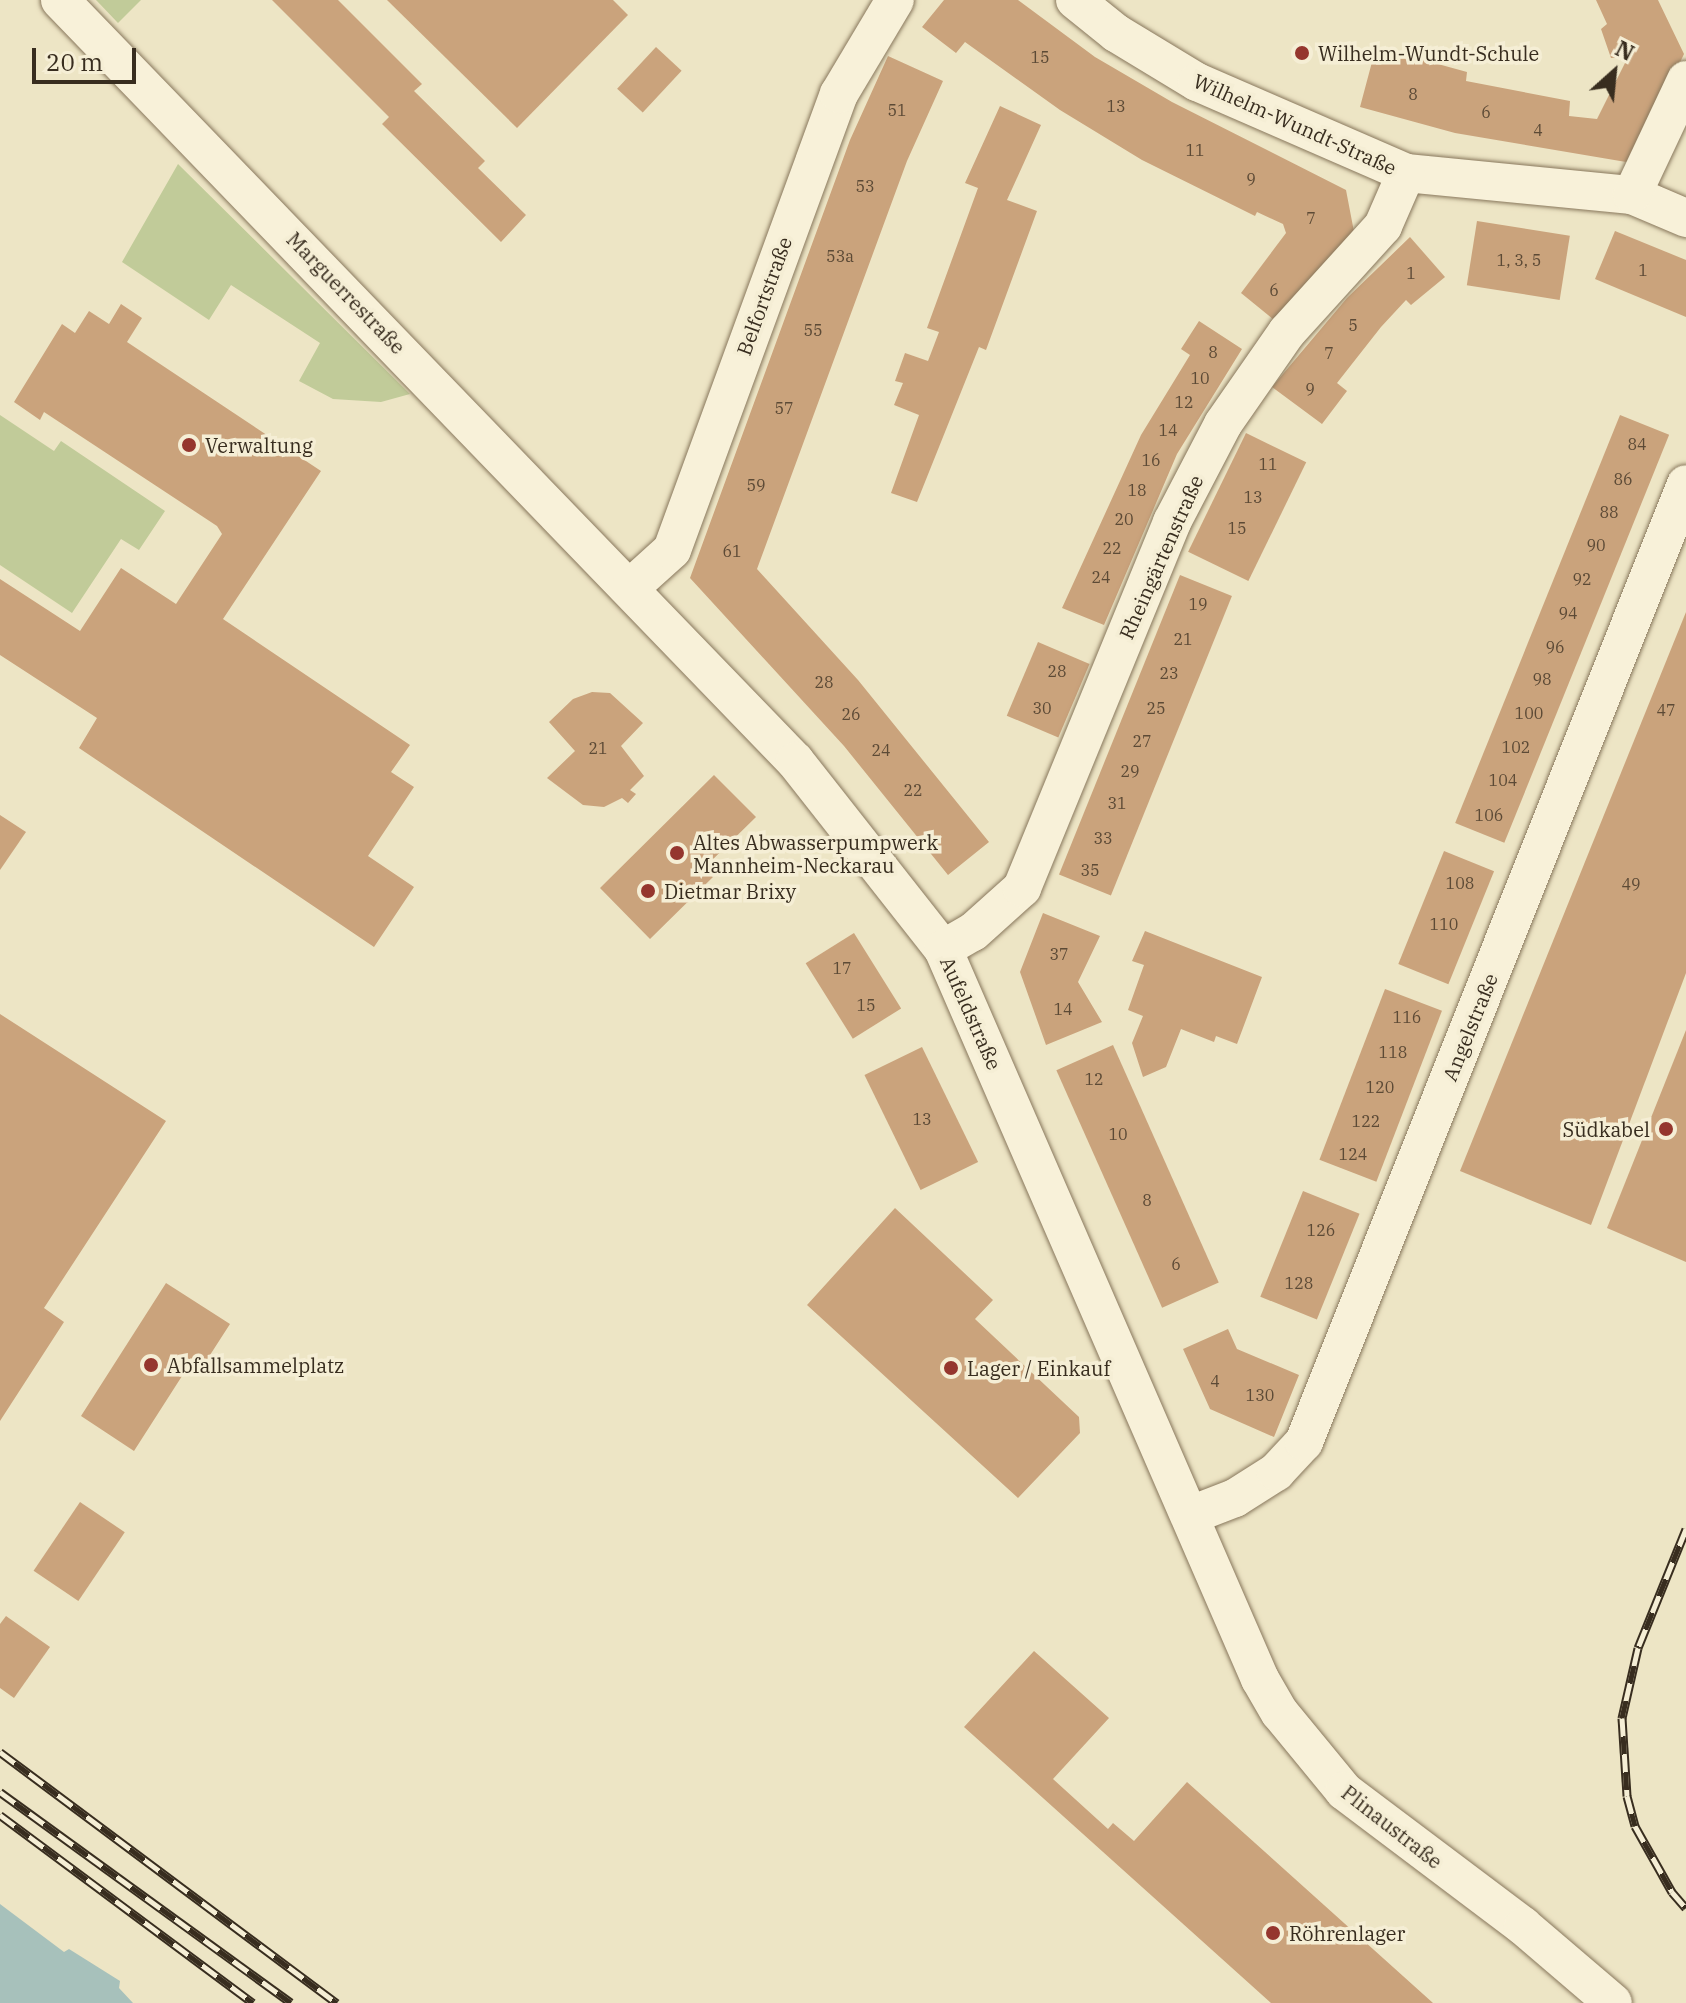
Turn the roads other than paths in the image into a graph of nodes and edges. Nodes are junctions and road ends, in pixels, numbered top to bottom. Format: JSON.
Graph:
{"nodes":[{"id":1,"x":60,"y":0,"type":"edge"},
{"id":2,"x":895,"y":0,"type":"edge"},
{"id":3,"x":1075,"y":0,"type":"edge"},
{"id":4,"x":1686,"y":80,"type":"edge"},
{"id":5,"x":1406,"y":173,"type":"junction"},
{"id":6,"x":1632,"y":195,"type":"junction"},
{"id":7,"x":1686,"y":218,"type":"edge"},
{"id":8,"x":1686,"y":484,"type":"edge"},
{"id":9,"x":631,"y":587,"type":"junction"},
{"id":10,"x":943,"y":949,"type":"junction"},
{"id":11,"x":1191,"y":1515,"type":"junction"},
{"id":12,"x":1613,"y":2003,"type":"edge"}],
"edges":[{"from":1,"to":9,"type":"street","name":"Marguerrestraße"},
{"from":2,"to":9,"type":"street","name":"Belfortstraße"},
{"from":3,"to":5,"type":"street","name":"Wilhelm-Wundt-Straße"},
{"from":4,"to":6,"type":"street"},
{"from":5,"to":6,"type":"street","name":"Wilhelm-Wundt-Straße"},
{"from":5,"to":10,"type":"street","name":"Rheingärtenstraße"},
{"from":6,"to":7,"type":"street","name":"Wilhelm-Wundt-Straße"},
{"from":8,"to":11,"type":"street","name":"Angelstraße"},
{"from":9,"to":10,"type":"street","name":"Aufeldstraße"},
{"from":10,"to":11,"type":"street","name":"Aufeldstraße"},
{"from":11,"to":12,"type":"street","name":"Plinaustraße"}]}
